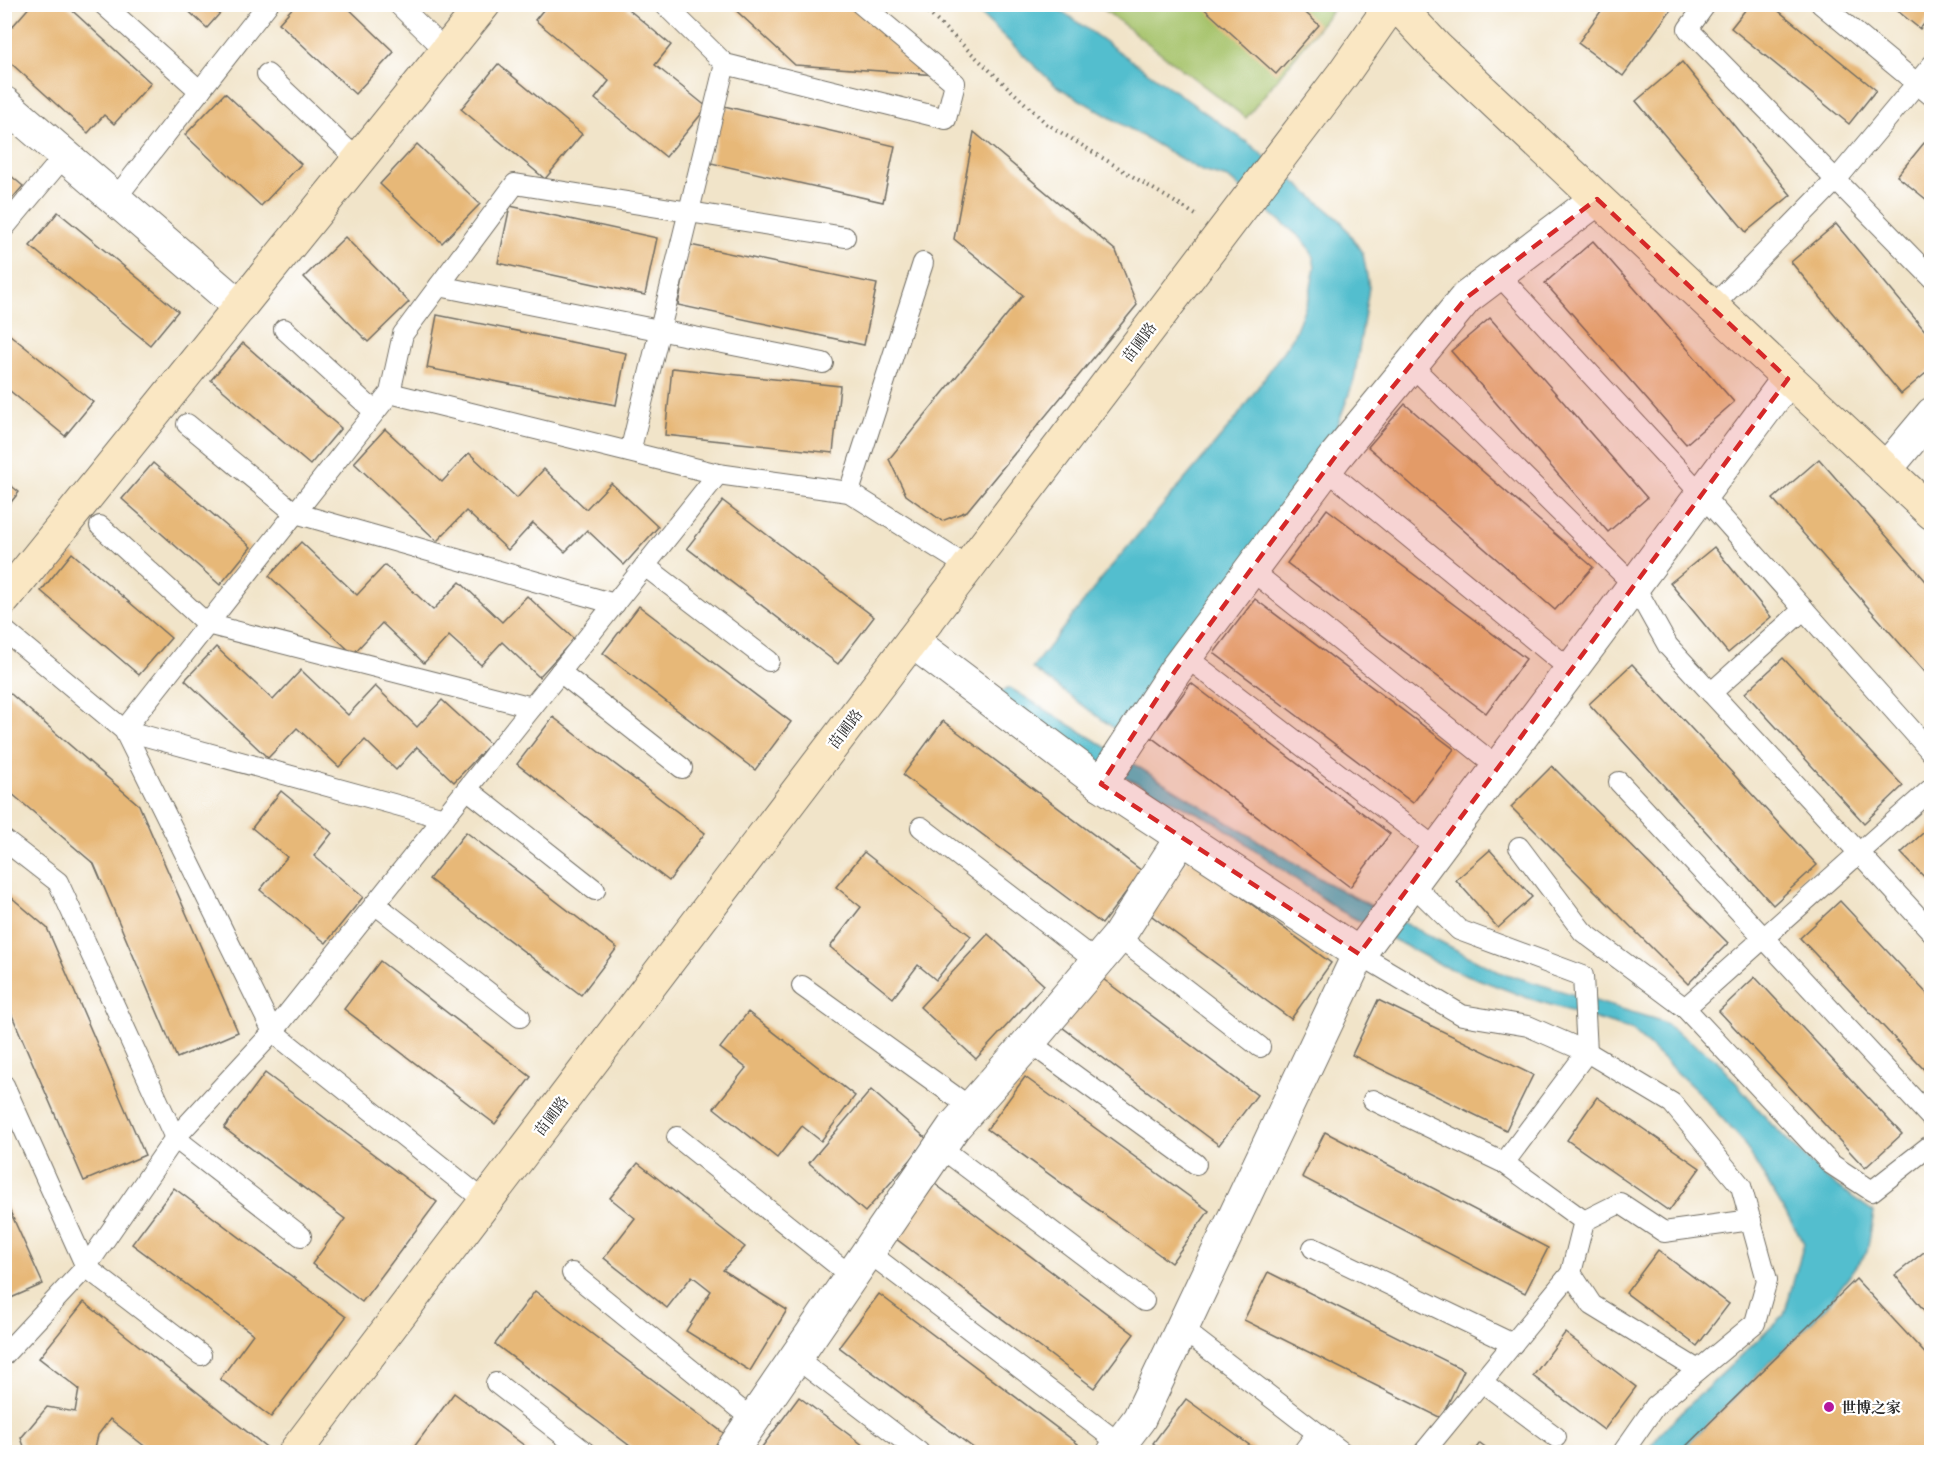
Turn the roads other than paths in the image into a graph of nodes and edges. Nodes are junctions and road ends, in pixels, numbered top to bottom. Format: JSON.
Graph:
{"nodes":[{"id":1,"x":103,"y":4,"type":"edge"},
{"id":2,"x":268,"y":4,"type":"edge"},
{"id":3,"x":398,"y":4,"type":"edge"},
{"id":4,"x":484,"y":4,"type":"edge"},
{"id":5,"x":664,"y":4,"type":"edge"},
{"id":6,"x":861,"y":4,"type":"edge"},
{"id":7,"x":1394,"y":4,"type":"edge"},
{"id":8,"x":1706,"y":4,"type":"edge"},
{"id":9,"x":1821,"y":4,"type":"edge"},
{"id":10,"x":446,"y":51,"type":"junction"},
{"id":11,"x":725,"y":63,"type":"junction"},
{"id":12,"x":1932,"y":65,"type":"edge"},
{"id":13,"x":267,"y":74,"type":"dead end"},
{"id":14,"x":1924,"y":90,"type":"edge"},
{"id":15,"x":200,"y":91,"type":"junction"},
{"id":16,"x":4,"y":103,"type":"edge"},
{"id":17,"x":65,"y":156,"type":"junction"},
{"id":18,"x":358,"y":160,"type":"junction"},
{"id":19,"x":1836,"y":180,"type":"junction"},
{"id":20,"x":115,"y":199,"type":"junction"},
{"id":21,"x":1597,"y":199,"type":"junction"},
{"id":22,"x":689,"y":212,"type":"junction"},
{"id":23,"x":4,"y":228,"type":"edge"},
{"id":24,"x":845,"y":237,"type":"dead end"},
{"id":25,"x":923,"y":262,"type":"dead end"},
{"id":26,"x":1498,"y":273,"type":"junction"},
{"id":27,"x":1932,"y":278,"type":"edge"},
{"id":28,"x":439,"y":286,"type":"junction"},
{"id":29,"x":240,"y":307,"type":"junction"},
{"id":30,"x":1712,"y":307,"type":"junction"},
{"id":31,"x":284,"y":329,"type":"dead end"},
{"id":32,"x":660,"y":331,"type":"junction"},
{"id":33,"x":823,"y":363,"type":"dead end"},
{"id":34,"x":1411,"y":365,"type":"junction"},
{"id":35,"x":1788,"y":379,"type":"junction"},
{"id":36,"x":390,"y":393,"type":"junction"},
{"id":37,"x":375,"y":412,"type":"junction"},
{"id":38,"x":1932,"y":414,"type":"edge"},
{"id":39,"x":187,"y":424,"type":"dead end"},
{"id":40,"x":630,"y":452,"type":"junction"},
{"id":41,"x":1326,"y":469,"type":"junction"},
{"id":42,"x":1886,"y":470,"type":"junction"},
{"id":43,"x":718,"y":474,"type":"junction"},
{"id":44,"x":849,"y":492,"type":"junction"},
{"id":45,"x":1702,"y":495,"type":"junction"},
{"id":46,"x":295,"y":513,"type":"junction"},
{"id":47,"x":1932,"y":513,"type":"edge"},
{"id":48,"x":100,"y":526,"type":"dead end"},
{"id":49,"x":645,"y":566,"type":"junction"},
{"id":50,"x":968,"y":567,"type":"junction"},
{"id":51,"x":1251,"y":570,"type":"junction"},
{"id":52,"x":1634,"y":585,"type":"junction"},
{"id":53,"x":4,"y":599,"type":"edge"},
{"id":54,"x":615,"y":604,"type":"junction"},
{"id":55,"x":1804,"y":609,"type":"junction"},
{"id":56,"x":207,"y":624,"type":"junction"},
{"id":57,"x":4,"y":630,"type":"edge"},
{"id":58,"x":912,"y":640,"type":"junction"},
{"id":59,"x":1185,"y":657,"type":"junction"},
{"id":60,"x":769,"y":661,"type":"dead end"},
{"id":61,"x":1571,"y":670,"type":"junction"},
{"id":62,"x":560,"y":672,"type":"junction"},
{"id":63,"x":1711,"y":693,"type":"junction"},
{"id":64,"x":532,"y":707,"type":"junction"},
{"id":65,"x":124,"y":730,"type":"junction"},
{"id":66,"x":1932,"y":753,"type":"edge"},
{"id":67,"x":682,"y":768,"type":"dead end"},
{"id":68,"x":1498,"y":768,"type":"junction"},
{"id":69,"x":1619,"y":782,"type":"dead end"},
{"id":70,"x":1101,"y":784,"type":"junction"},
{"id":71,"x":1932,"y":788,"type":"edge"},
{"id":72,"x":467,"y":789,"type":"junction"},
{"id":73,"x":444,"y":818,"type":"junction"},
{"id":74,"x":921,"y":827,"type":"dead end"},
{"id":75,"x":1182,"y":837,"type":"junction"},
{"id":76,"x":4,"y":840,"type":"edge"},
{"id":77,"x":1519,"y":847,"type":"dead end"},
{"id":78,"x":1437,"y":849,"type":"junction"},
{"id":79,"x":1859,"y":853,"type":"junction"},
{"id":80,"x":1412,"y":884,"type":"junction"},
{"id":81,"x":595,"y":890,"type":"dead end"},
{"id":82,"x":375,"y":904,"type":"junction"},
{"id":83,"x":1932,"y":932,"type":"edge"},
{"id":84,"x":1118,"y":937,"type":"junction"},
{"id":85,"x":1765,"y":937,"type":"junction"},
{"id":86,"x":1359,"y":954,"type":"junction"},
{"id":87,"x":1097,"y":962,"type":"junction"},
{"id":88,"x":802,"y":986,"type":"dead end"},
{"id":89,"x":1685,"y":1008,"type":"junction"},
{"id":90,"x":520,"y":1017,"type":"dead end"},
{"id":91,"x":273,"y":1032,"type":"junction"},
{"id":92,"x":1029,"y":1042,"type":"junction"},
{"id":93,"x":1260,"y":1047,"type":"dead end"},
{"id":94,"x":1587,"y":1052,"type":"junction"},
{"id":95,"x":4,"y":1085,"type":"edge"},
{"id":96,"x":1373,"y":1101,"type":"dead end"},
{"id":97,"x":971,"y":1108,"type":"junction"},
{"id":98,"x":1932,"y":1119,"type":"edge"},
{"id":99,"x":677,"y":1137,"type":"dead end"},
{"id":100,"x":175,"y":1138,"type":"junction"},
{"id":101,"x":1932,"y":1144,"type":"edge"},
{"id":102,"x":940,"y":1147,"type":"junction"},
{"id":103,"x":1504,"y":1163,"type":"junction"},
{"id":104,"x":1196,"y":1164,"type":"dead end"},
{"id":105,"x":486,"y":1202,"type":"junction"},
{"id":106,"x":1751,"y":1220,"type":"junction"},
{"id":107,"x":1584,"y":1221,"type":"junction"},
{"id":108,"x":301,"y":1236,"type":"dead end"},
{"id":109,"x":1313,"y":1248,"type":"dead end"},
{"id":110,"x":860,"y":1264,"type":"junction"},
{"id":111,"x":86,"y":1267,"type":"junction"},
{"id":112,"x":1571,"y":1273,"type":"junction"},
{"id":113,"x":572,"y":1274,"type":"dead end"},
{"id":114,"x":1144,"y":1301,"type":"dead end"},
{"id":115,"x":1181,"y":1328,"type":"junction"},
{"id":116,"x":1513,"y":1344,"type":"junction"},
{"id":117,"x":4,"y":1355,"type":"edge"},
{"id":118,"x":201,"y":1355,"type":"dead end"},
{"id":119,"x":796,"y":1358,"type":"junction"},
{"id":120,"x":1698,"y":1370,"type":"junction"},
{"id":121,"x":1482,"y":1382,"type":"junction"},
{"id":122,"x":496,"y":1383,"type":"dead end"},
{"id":123,"x":753,"y":1420,"type":"junction"},
{"id":124,"x":1317,"y":1433,"type":"junction"},
{"id":125,"x":1556,"y":1437,"type":"dead end"},
{"id":126,"x":1118,"y":1448,"type":"edge"},
{"id":127,"x":295,"y":1452,"type":"edge"},
{"id":128,"x":585,"y":1452,"type":"edge"},
{"id":129,"x":730,"y":1452,"type":"edge"},
{"id":130,"x":918,"y":1452,"type":"edge"},
{"id":131,"x":1302,"y":1452,"type":"edge"},
{"id":132,"x":1342,"y":1452,"type":"edge"},
{"id":133,"x":1424,"y":1452,"type":"edge"},
{"id":134,"x":1623,"y":1452,"type":"edge"}],
"edges":[{"from":1,"to":15,"type":"lane"},
{"from":2,"to":15,"type":"lane"},
{"from":3,"to":10,"type":"lane"},
{"from":4,"to":10,"type":"street"},
{"from":5,"to":11,"type":"lane"},
{"from":6,"to":11,"type":"lane"},
{"from":7,"to":21,"type":"street"},
{"from":7,"to":50,"type":"street","name":"苗圃路"},
{"from":8,"to":19,"type":"lane"},
{"from":9,"to":14,"type":"lane"},
{"from":10,"to":18,"type":"street"},
{"from":11,"to":22,"type":"lane"},
{"from":12,"to":14,"type":"lane"},
{"from":13,"to":18,"type":"lane"},
{"from":14,"to":19,"type":"lane"},
{"from":15,"to":20,"type":"lane"},
{"from":16,"to":17,"type":"street"},
{"from":17,"to":20,"type":"street"},
{"from":17,"to":23,"type":"lane"},
{"from":18,"to":29,"type":"street"},
{"from":19,"to":27,"type":"lane"},
{"from":19,"to":30,"type":"lane"},
{"from":20,"to":29,"type":"street"},
{"from":21,"to":26,"type":"street"},
{"from":21,"to":30,"type":"street"},
{"from":22,"to":24,"type":"lane"},
{"from":22,"to":28,"type":"lane"},
{"from":22,"to":32,"type":"lane"},
{"from":25,"to":44,"type":"lane"},
{"from":26,"to":34,"type":"street"},
{"from":26,"to":45,"type":"lane"},
{"from":28,"to":32,"type":"lane"},
{"from":28,"to":36,"type":"lane"},
{"from":29,"to":53,"type":"street"},
{"from":30,"to":35,"type":"street"},
{"from":31,"to":37,"type":"lane"},
{"from":32,"to":33,"type":"lane"},
{"from":32,"to":40,"type":"lane"},
{"from":34,"to":41,"type":"street"},
{"from":34,"to":52,"type":"lane"},
{"from":35,"to":42,"type":"street"},
{"from":35,"to":45,"type":"street"},
{"from":36,"to":37,"type":"lane"},
{"from":36,"to":40,"type":"lane"},
{"from":37,"to":46,"type":"lane"},
{"from":38,"to":42,"type":"street"},
{"from":39,"to":46,"type":"lane"},
{"from":40,"to":43,"type":"lane"},
{"from":41,"to":51,"type":"street"},
{"from":41,"to":61,"type":"lane"},
{"from":42,"to":47,"type":"street"},
{"from":43,"to":44,"type":"lane"},
{"from":43,"to":49,"type":"lane"},
{"from":44,"to":50,"type":"lane"},
{"from":45,"to":52,"type":"street"},
{"from":45,"to":55,"type":"lane"},
{"from":46,"to":54,"type":"lane"},
{"from":46,"to":56,"type":"lane"},
{"from":48,"to":56,"type":"lane"},
{"from":49,"to":54,"type":"lane"},
{"from":49,"to":60,"type":"lane"},
{"from":50,"to":58,"type":"street","name":"苗圃路"},
{"from":51,"to":59,"type":"street"},
{"from":51,"to":68,"type":"lane"},
{"from":52,"to":61,"type":"street"},
{"from":52,"to":63,"type":"lane"},
{"from":54,"to":62,"type":"lane"},
{"from":55,"to":63,"type":"lane"},
{"from":55,"to":66,"type":"lane"},
{"from":56,"to":64,"type":"lane"},
{"from":56,"to":65,"type":"lane"},
{"from":57,"to":65,"type":"lane"},
{"from":58,"to":70,"type":"street"},
{"from":58,"to":105,"type":"street","name":"苗圃路"},
{"from":59,"to":70,"type":"street"},
{"from":59,"to":78,"type":"lane"},
{"from":61,"to":68,"type":"street"},
{"from":62,"to":64,"type":"lane"},
{"from":62,"to":67,"type":"lane"},
{"from":63,"to":79,"type":"lane"},
{"from":64,"to":72,"type":"lane"},
{"from":65,"to":73,"type":"lane"},
{"from":65,"to":91,"type":"lane"},
{"from":68,"to":78,"type":"street"},
{"from":69,"to":85,"type":"lane"},
{"from":70,"to":75,"type":"street"},
{"from":71,"to":79,"type":"lane"},
{"from":72,"to":73,"type":"lane"},
{"from":72,"to":81,"type":"lane"},
{"from":73,"to":82,"type":"lane"},
{"from":74,"to":87,"type":"lane"},
{"from":75,"to":84,"type":"street"},
{"from":75,"to":86,"type":"street"},
{"from":76,"to":100,"type":"lane"},
{"from":77,"to":89,"type":"lane"},
{"from":78,"to":80,"type":"street"},
{"from":79,"to":83,"type":"lane"},
{"from":79,"to":85,"type":"lane"},
{"from":80,"to":86,"type":"street"},
{"from":80,"to":94,"type":"lane"},
{"from":82,"to":90,"type":"lane"},
{"from":82,"to":91,"type":"lane"},
{"from":84,"to":87,"type":"street"},
{"from":84,"to":93,"type":"lane"},
{"from":85,"to":89,"type":"lane"},
{"from":85,"to":98,"type":"lane"},
{"from":86,"to":94,"type":"lane"},
{"from":86,"to":115,"type":"street"},
{"from":87,"to":92,"type":"street"},
{"from":88,"to":97,"type":"lane"},
{"from":89,"to":101,"type":"lane"},
{"from":91,"to":100,"type":"lane"},
{"from":91,"to":105,"type":"lane"},
{"from":92,"to":97,"type":"street"},
{"from":92,"to":104,"type":"lane"},
{"from":94,"to":103,"type":"lane"},
{"from":94,"to":106,"type":"lane"},
{"from":95,"to":111,"type":"lane"},
{"from":96,"to":103,"type":"lane"},
{"from":97,"to":102,"type":"street"},
{"from":99,"to":110,"type":"lane"},
{"from":100,"to":108,"type":"lane"},
{"from":100,"to":111,"type":"lane"},
{"from":102,"to":110,"type":"street"},
{"from":102,"to":114,"type":"lane"},
{"from":103,"to":107,"type":"lane"},
{"from":105,"to":127,"type":"street","name":"苗圃路"},
{"from":106,"to":107,"type":"lane"},
{"from":106,"to":120,"type":"lane"},
{"from":107,"to":112,"type":"lane"},
{"from":109,"to":116,"type":"lane"},
{"from":110,"to":119,"type":"street"},
{"from":110,"to":126,"type":"lane"},
{"from":111,"to":117,"type":"lane"},
{"from":111,"to":118,"type":"lane"},
{"from":112,"to":116,"type":"lane"},
{"from":112,"to":120,"type":"lane"},
{"from":113,"to":123,"type":"lane"},
{"from":115,"to":124,"type":"lane"},
{"from":115,"to":126,"type":"street"},
{"from":116,"to":121,"type":"lane"},
{"from":119,"to":123,"type":"street"},
{"from":119,"to":130,"type":"lane"},
{"from":120,"to":134,"type":"lane"},
{"from":121,"to":125,"type":"lane"},
{"from":121,"to":133,"type":"lane"},
{"from":122,"to":128,"type":"lane"},
{"from":123,"to":129,"type":"street"},
{"from":124,"to":131,"type":"lane"},
{"from":124,"to":132,"type":"lane"}]}
